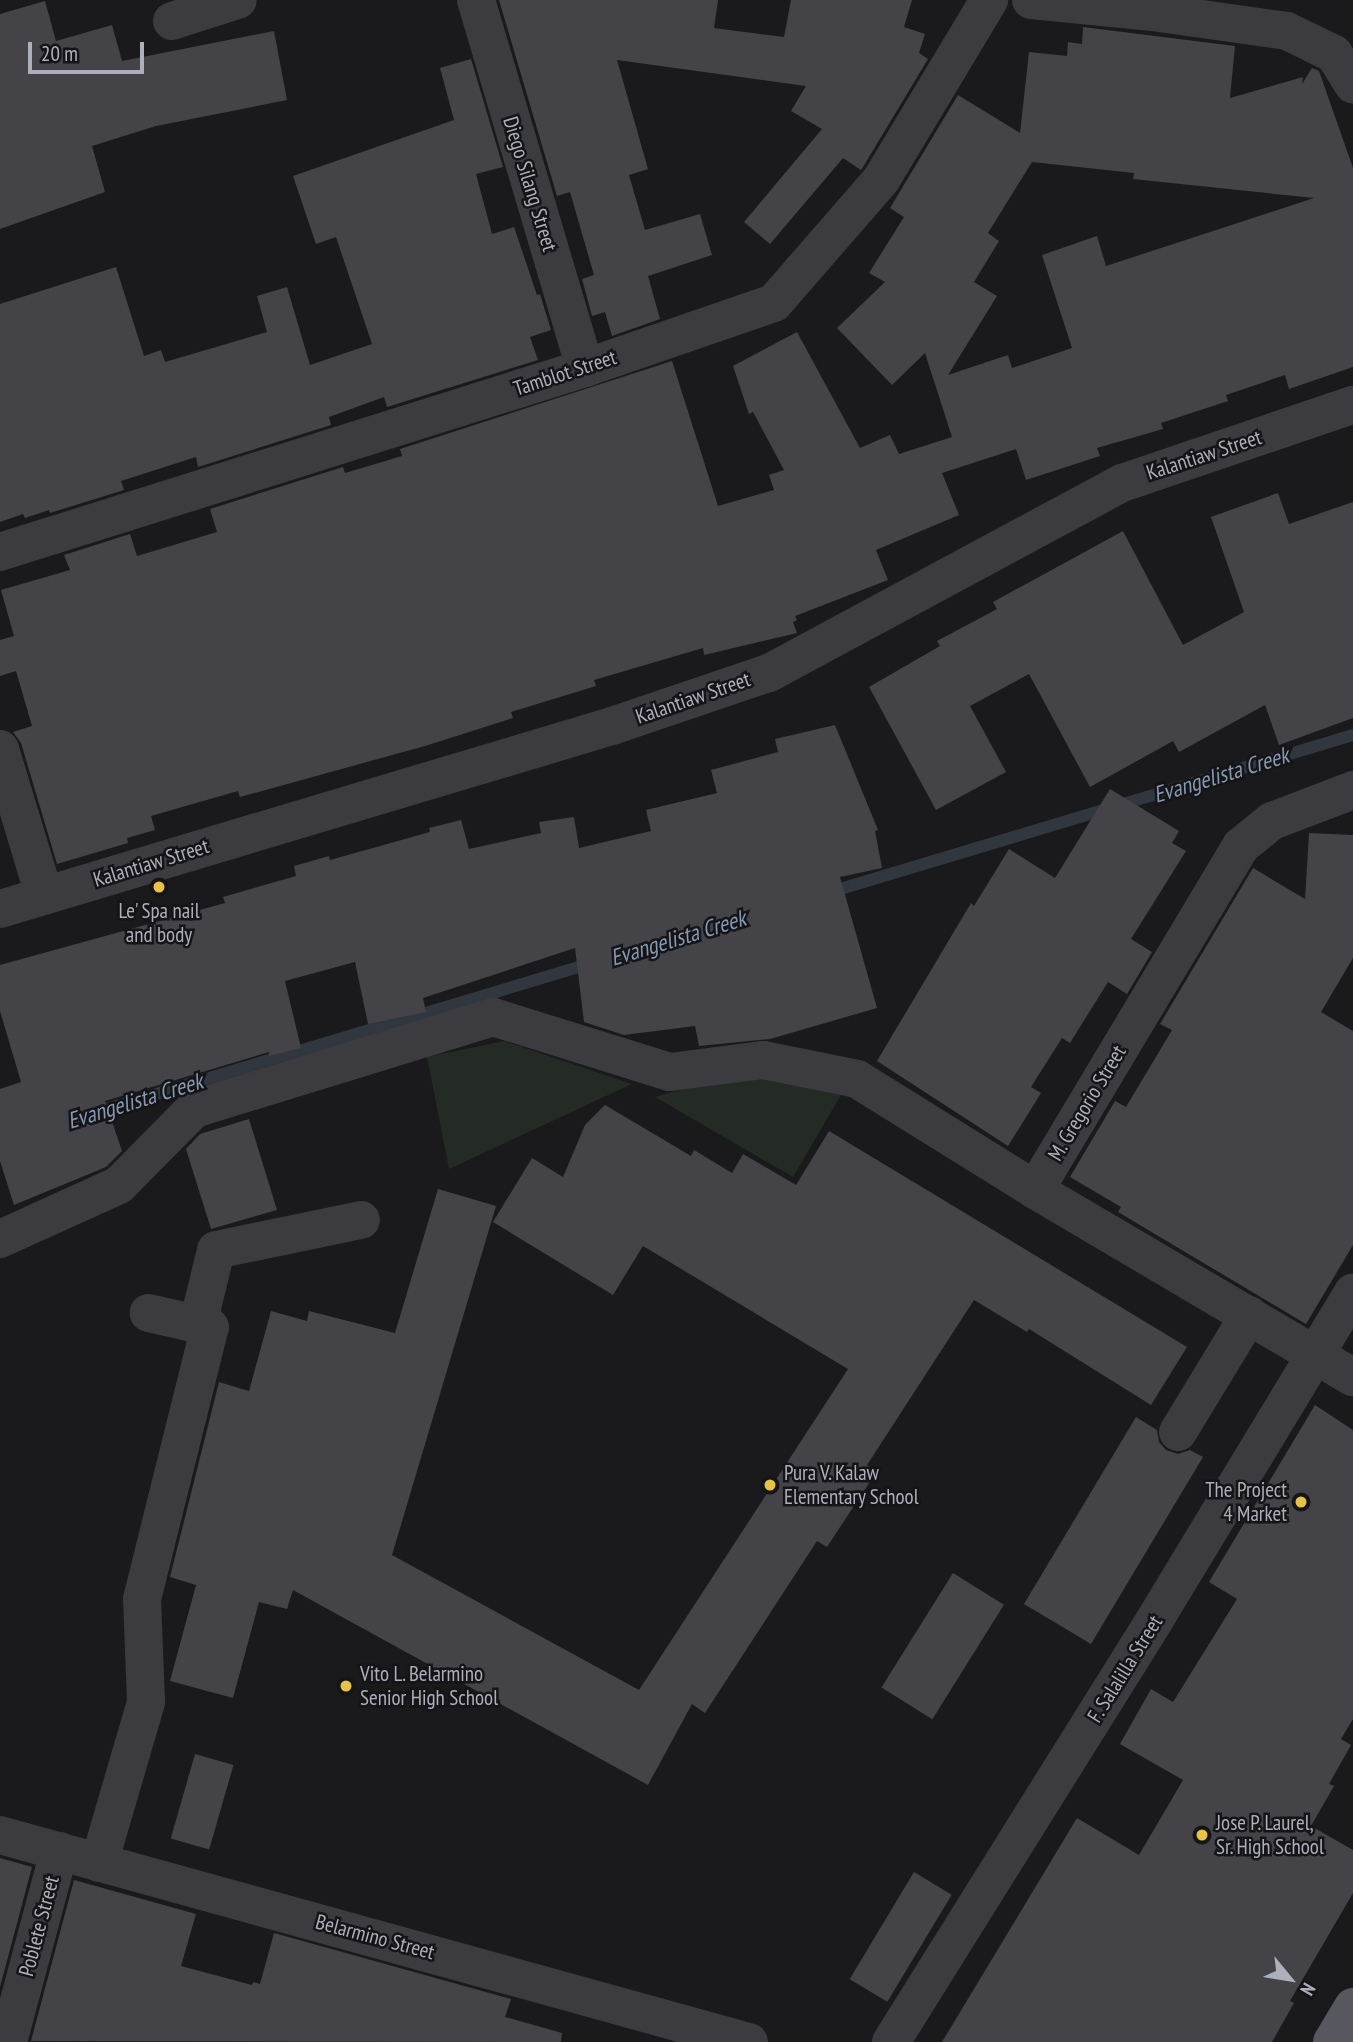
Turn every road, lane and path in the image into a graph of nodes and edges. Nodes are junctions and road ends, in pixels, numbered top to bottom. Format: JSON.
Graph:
{"nodes":[{"id":1,"x":238,"y":0,"type":"edge"},
{"id":2,"x":475,"y":0,"type":"edge"},
{"id":3,"x":989,"y":0,"type":"edge"},
{"id":4,"x":1031,"y":0,"type":"edge"},
{"id":5,"x":172,"y":21,"type":"dead end"},
{"id":6,"x":1353,"y":84,"type":"edge"},
{"id":7,"x":585,"y":368,"type":"junction"},
{"id":8,"x":1353,"y":405,"type":"edge"},
{"id":9,"x":0,"y":552,"type":"edge"},
{"id":10,"x":0,"y":749,"type":"edge"},
{"id":11,"x":1353,"y":790,"type":"edge"},
{"id":12,"x":44,"y":895,"type":"junction"},
{"id":13,"x":0,"y":909,"type":"edge"},
{"id":14,"x":1035,"y":1190,"type":"junction"},
{"id":15,"x":360,"y":1220,"type":"dead end"},
{"id":16,"x":0,"y":1239,"type":"edge"},
{"id":17,"x":1353,"y":1293,"type":"edge"},
{"id":18,"x":149,"y":1313,"type":"dead end"},
{"id":19,"x":1249,"y":1315,"type":"junction"},
{"id":20,"x":198,"y":1324,"type":"junction"},
{"id":21,"x":1316,"y":1354,"type":"junction"},
{"id":22,"x":1353,"y":1377,"type":"edge"},
{"id":23,"x":1178,"y":1432,"type":"dead end"},
{"id":24,"x":0,"y":1835,"type":"edge"},
{"id":25,"x":59,"y":1851,"type":"junction"},
{"id":26,"x":99,"y":1863,"type":"junction"},
{"id":27,"x":1353,"y":2007,"type":"edge"},
{"id":28,"x":8,"y":2042,"type":"edge"},
{"id":29,"x":749,"y":2042,"type":"edge"},
{"id":30,"x":891,"y":2042,"type":"edge"},
{"id":31,"x":1332,"y":2042,"type":"edge"}],
"edges":[{"from":1,"to":5,"type":"street"},
{"from":2,"to":7,"type":"street","name":"Diego Silang Street"},
{"from":3,"to":7,"type":"street","name":"Tamblot Street"},
{"from":4,"to":6,"type":"street"},
{"from":7,"to":9,"type":"street","name":"Tamblot Street"},
{"from":8,"to":12,"type":"street","name":"Kalantiaw Street"},
{"from":10,"to":12,"type":"street"},
{"from":11,"to":14,"type":"street","name":"M. Gregorio Street"},
{"from":12,"to":13,"type":"street","name":"Kalantiaw Street"},
{"from":14,"to":16,"type":"street"},
{"from":14,"to":19,"type":"street"},
{"from":15,"to":20,"type":"street"},
{"from":17,"to":21,"type":"street","name":"F. Salalilla Street"},
{"from":18,"to":20,"type":"street"},
{"from":19,"to":21,"type":"street"},
{"from":19,"to":23,"type":"street"},
{"from":20,"to":26,"type":"street"},
{"from":21,"to":22,"type":"street"},
{"from":21,"to":30,"type":"street","name":"F. Salalilla Street"},
{"from":24,"to":25,"type":"street","name":"Belarmino Street"},
{"from":25,"to":26,"type":"street","name":"Belarmino Street"},
{"from":25,"to":28,"type":"street","name":"Poblete Street"},
{"from":26,"to":29,"type":"street","name":"Belarmino Street"},
{"from":27,"to":31,"type":"main road"}]}
